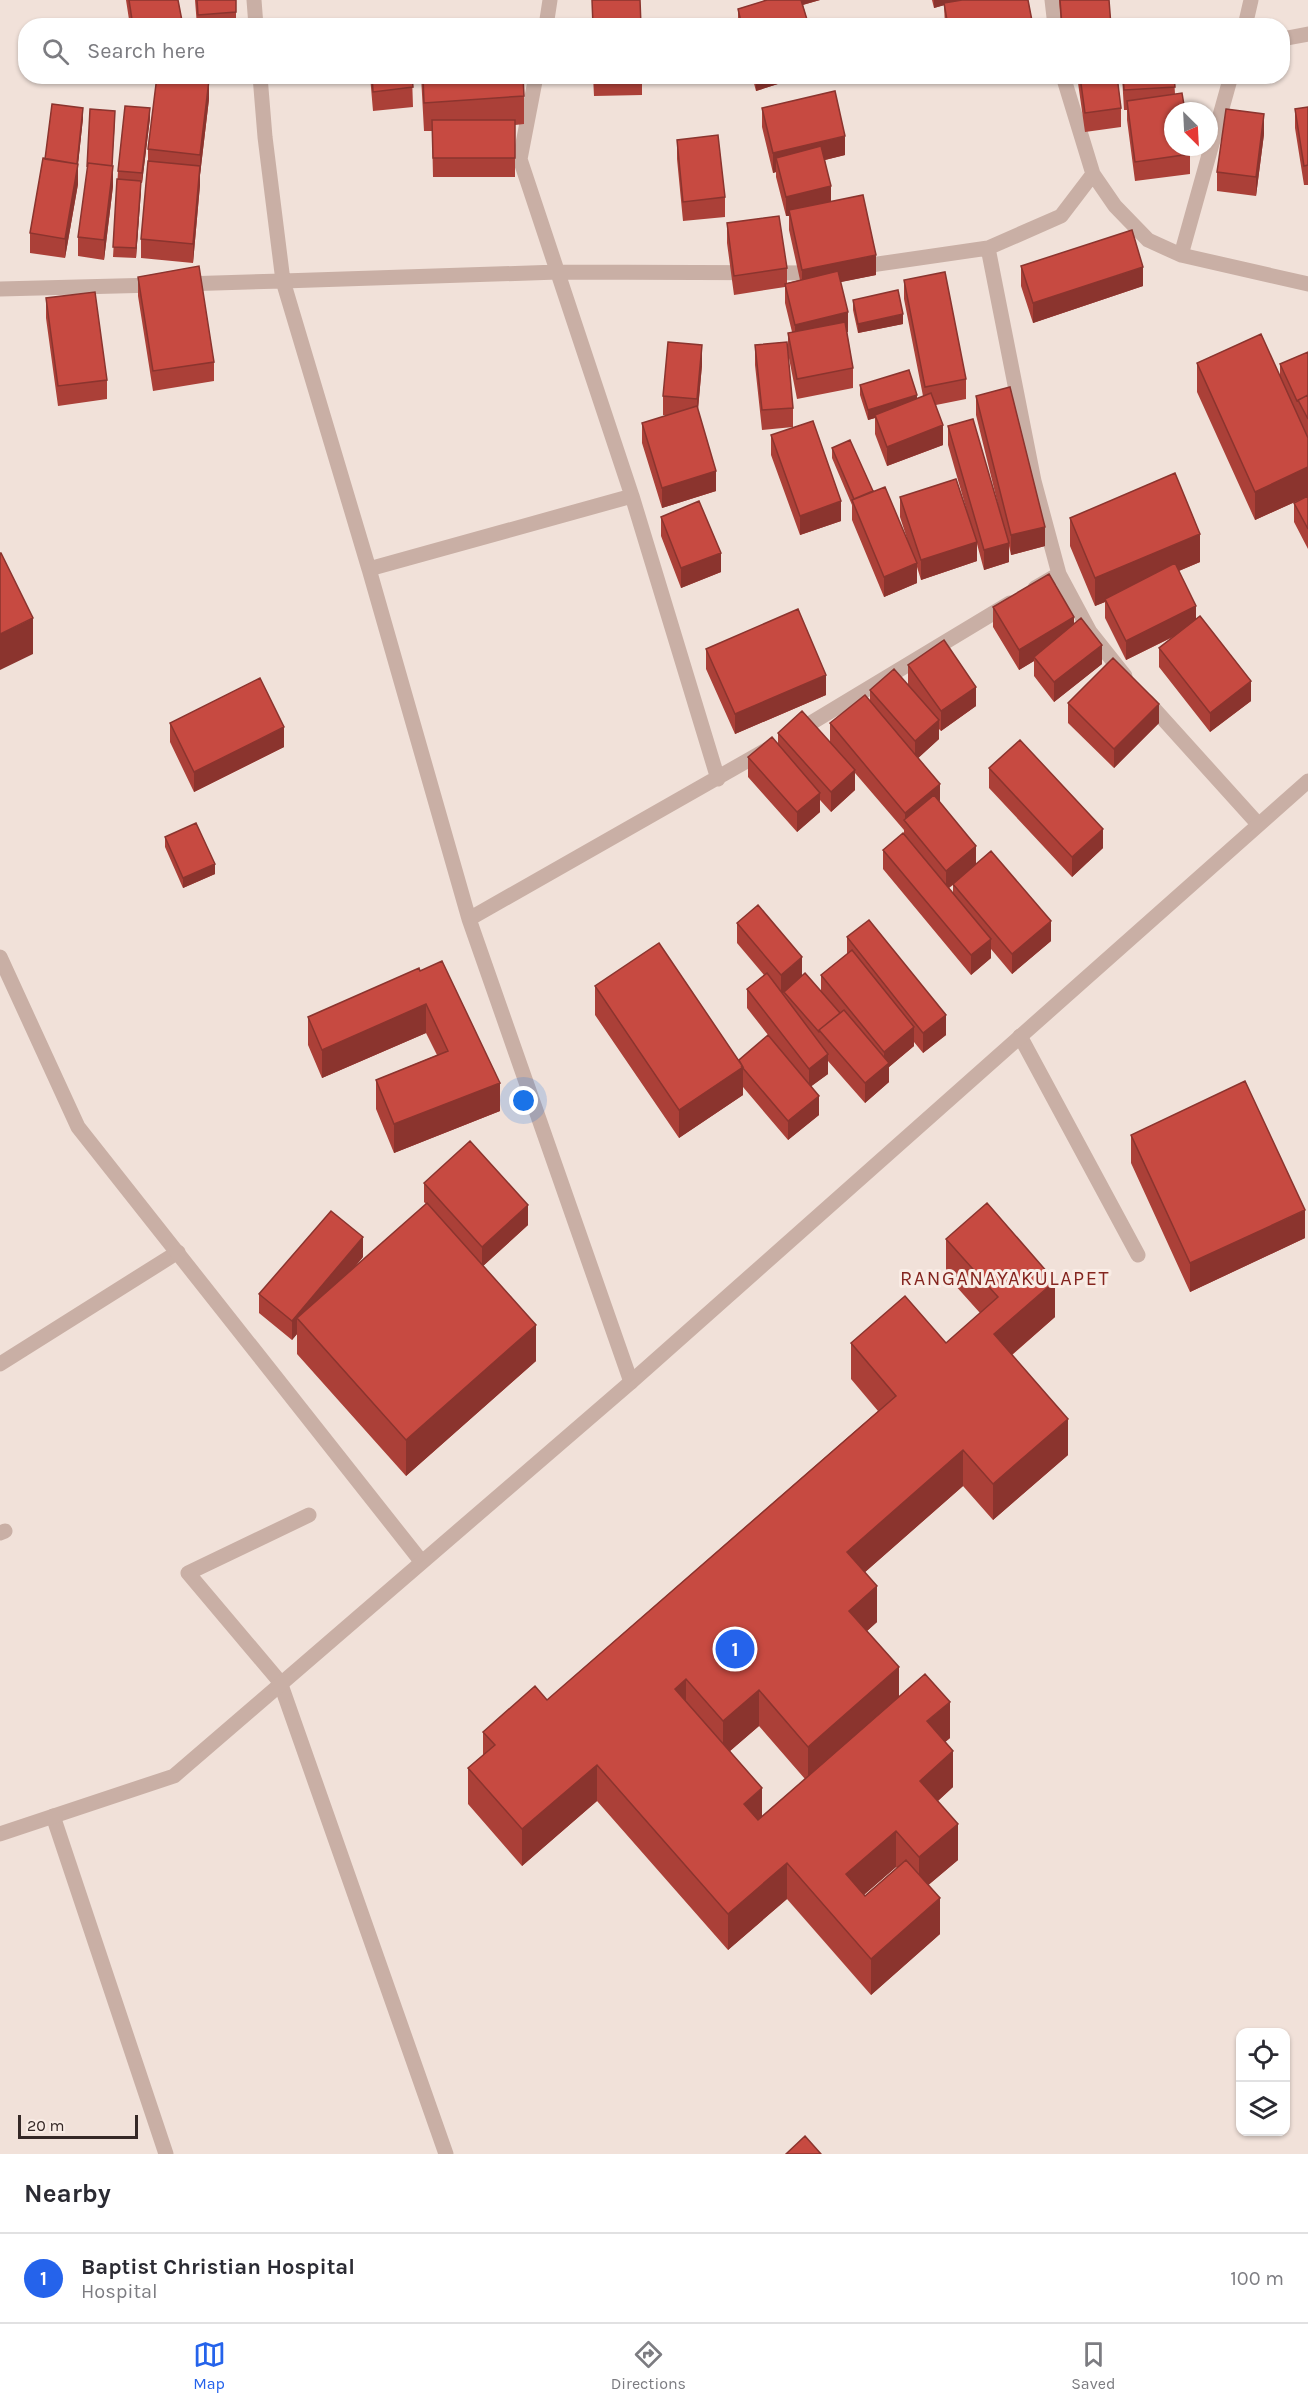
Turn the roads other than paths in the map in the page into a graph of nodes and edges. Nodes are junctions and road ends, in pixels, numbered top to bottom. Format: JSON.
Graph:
{"nodes":[{"id":1,"x":254,"y":0,"type":"edge"},
{"id":2,"x":550,"y":0,"type":"edge"},
{"id":3,"x":1052,"y":0,"type":"edge"},
{"id":4,"x":1251,"y":0,"type":"edge"},
{"id":5,"x":255,"y":18,"type":"edge"},
{"id":6,"x":547,"y":18,"type":"edge"},
{"id":7,"x":1054,"y":18,"type":"edge"},
{"id":8,"x":1247,"y":18,"type":"edge"},
{"id":9,"x":1308,"y":34,"type":"edge"},
{"id":10,"x":1290,"y":37,"type":"edge"},
{"id":11,"x":261,"y":84,"type":"edge"},
{"id":12,"x":534,"y":84,"type":"edge"},
{"id":13,"x":1065,"y":84,"type":"edge"},
{"id":14,"x":1229,"y":84,"type":"edge"},
{"id":15,"x":1093,"y":174,"type":"junction"},
{"id":16,"x":988,"y":248,"type":"junction"},
{"id":17,"x":1181,"y":255,"type":"junction"},
{"id":18,"x":558,"y":272,"type":"junction"},
{"id":19,"x":283,"y":281,"type":"junction"},
{"id":20,"x":1308,"y":284,"type":"edge"},
{"id":21,"x":0,"y":289,"type":"edge"},
{"id":22,"x":632,"y":496,"type":"junction"},
{"id":23,"x":369,"y":569,"type":"junction"},
{"id":24,"x":1059,"y":574,"type":"junction"},
{"id":25,"x":718,"y":779,"type":"junction"},
{"id":26,"x":1308,"y":781,"type":"edge"},
{"id":27,"x":1258,"y":825,"type":"junction"},
{"id":28,"x":469,"y":919,"type":"junction"},
{"id":29,"x":0,"y":957,"type":"edge"},
{"id":30,"x":1020,"y":1036,"type":"junction"},
{"id":31,"x":178,"y":1252,"type":"junction"},
{"id":32,"x":1138,"y":1255,"type":"dead end"},
{"id":33,"x":0,"y":1364,"type":"edge"},
{"id":34,"x":631,"y":1382,"type":"junction"},
{"id":35,"x":309,"y":1515,"type":"dead end"},
{"id":36,"x":421,"y":1561,"type":"junction"},
{"id":37,"x":280,"y":1682,"type":"junction"},
{"id":38,"x":53,"y":1816,"type":"junction"},
{"id":39,"x":0,"y":1834,"type":"edge"},
{"id":40,"x":165,"y":2154,"type":"edge"},
{"id":41,"x":446,"y":2154,"type":"edge"}],
"edges":[{"from":1,"to":5,"type":"street"},
{"from":2,"to":6,"type":"street"},
{"from":3,"to":7,"type":"street"},
{"from":4,"to":8,"type":"street"},
{"from":9,"to":10,"type":"street"},
{"from":11,"to":19,"type":"street"},
{"from":12,"to":18,"type":"street"},
{"from":13,"to":15,"type":"street"},
{"from":14,"to":17,"type":"street"},
{"from":15,"to":16,"type":"street"},
{"from":15,"to":17,"type":"street"},
{"from":16,"to":18,"type":"street"},
{"from":16,"to":24,"type":"street"},
{"from":17,"to":20,"type":"street"},
{"from":18,"to":19,"type":"street"},
{"from":18,"to":22,"type":"street"},
{"from":19,"to":21,"type":"street"},
{"from":19,"to":23,"type":"street"},
{"from":22,"to":23,"type":"street"},
{"from":22,"to":25,"type":"street"},
{"from":23,"to":28,"type":"street"},
{"from":24,"to":25,"type":"street"},
{"from":24,"to":27,"type":"street"},
{"from":25,"to":28,"type":"street"},
{"from":26,"to":27,"type":"street"},
{"from":27,"to":30,"type":"street"},
{"from":28,"to":34,"type":"street"},
{"from":29,"to":31,"type":"street"},
{"from":30,"to":32,"type":"street"},
{"from":30,"to":34,"type":"street"},
{"from":31,"to":33,"type":"street"},
{"from":31,"to":36,"type":"street"},
{"from":34,"to":36,"type":"street"},
{"from":35,"to":37,"type":"street"},
{"from":36,"to":37,"type":"street"},
{"from":37,"to":38,"type":"street"},
{"from":37,"to":41,"type":"street"},
{"from":38,"to":39,"type":"street"},
{"from":38,"to":40,"type":"street"}]}
